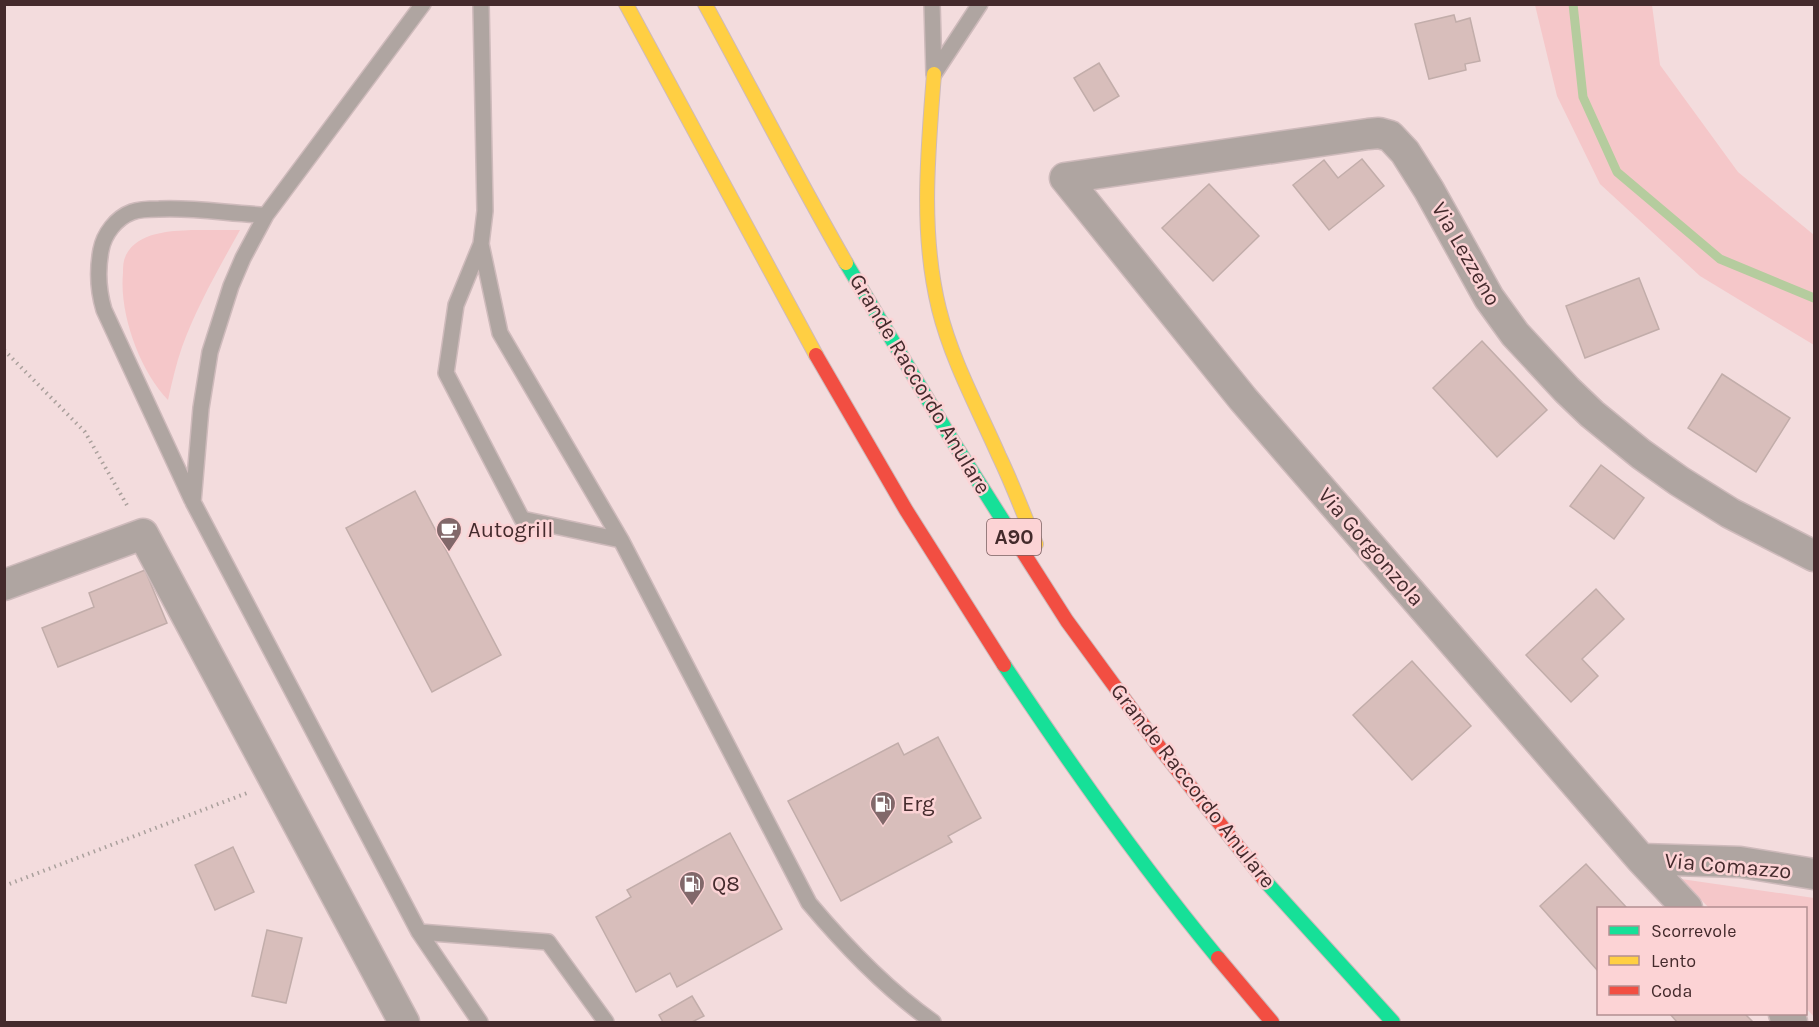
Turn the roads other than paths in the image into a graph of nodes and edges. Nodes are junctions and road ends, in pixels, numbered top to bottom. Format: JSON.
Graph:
{"nodes":[{"id":1,"x":423,"y":4,"type":"edge"},
{"id":2,"x":482,"y":4,"type":"edge"},
{"id":3,"x":626,"y":4,"type":"edge"},
{"id":4,"x":705,"y":4,"type":"edge"},
{"id":5,"x":932,"y":4,"type":"edge"},
{"id":6,"x":980,"y":4,"type":"edge"},
{"id":7,"x":934,"y":74,"type":"junction"},
{"id":8,"x":1065,"y":178,"type":"joint"},
{"id":9,"x":266,"y":215,"type":"junction"},
{"id":10,"x":481,"y":244,"type":"junction"},
{"id":11,"x":193,"y":502,"type":"junction"},
{"id":12,"x":621,"y":540,"type":"junction"},
{"id":13,"x":1815,"y":556,"type":"edge"},
{"id":14,"x":4,"y":585,"type":"edge"},
{"id":15,"x":1067,"y":621,"type":"junction"},
{"id":16,"x":1641,"y":859,"type":"junction"},
{"id":17,"x":1815,"y":874,"type":"edge"},
{"id":18,"x":1685,"y":907,"type":"edge"},
{"id":19,"x":419,"y":932,"type":"junction"},
{"id":20,"x":404,"y":1023,"type":"edge"},
{"id":21,"x":480,"y":1023,"type":"edge"},
{"id":22,"x":606,"y":1023,"type":"edge"},
{"id":23,"x":933,"y":1023,"type":"edge"},
{"id":24,"x":1272,"y":1023,"type":"edge"},
{"id":25,"x":1393,"y":1023,"type":"edge"}],
"edges":[{"from":1,"to":9,"type":"lane"},
{"from":2,"to":10,"type":"lane"},
{"from":3,"to":24,"type":"highway"},
{"from":4,"to":15,"type":"highway","name":"Grande Raccordo Anulare","number":"A90"},
{"from":5,"to":7,"type":"lane"},
{"from":6,"to":7,"type":"lane"},
{"from":7,"to":15,"type":"highway"},
{"from":8,"to":13,"type":"street","name":"Via Lezzeno"},
{"from":8,"to":16,"type":"street","name":"Via Gorgonzola"},
{"from":9,"to":11,"type":"lane"},
{"from":9,"to":11,"type":"lane"},
{"from":10,"to":12,"type":"lane"},
{"from":10,"to":12,"type":"lane"},
{"from":11,"to":19,"type":"lane"},
{"from":12,"to":23,"type":"lane"},
{"from":14,"to":20,"type":"street"},
{"from":15,"to":25,"type":"highway","name":"Grande Raccordo Anulare","number":"A90"},
{"from":16,"to":17,"type":"street","name":"Via Comazzo"},
{"from":16,"to":18,"type":"street","name":"Via Gorgonzola"},
{"from":19,"to":21,"type":"lane"},
{"from":19,"to":22,"type":"lane"}]}
